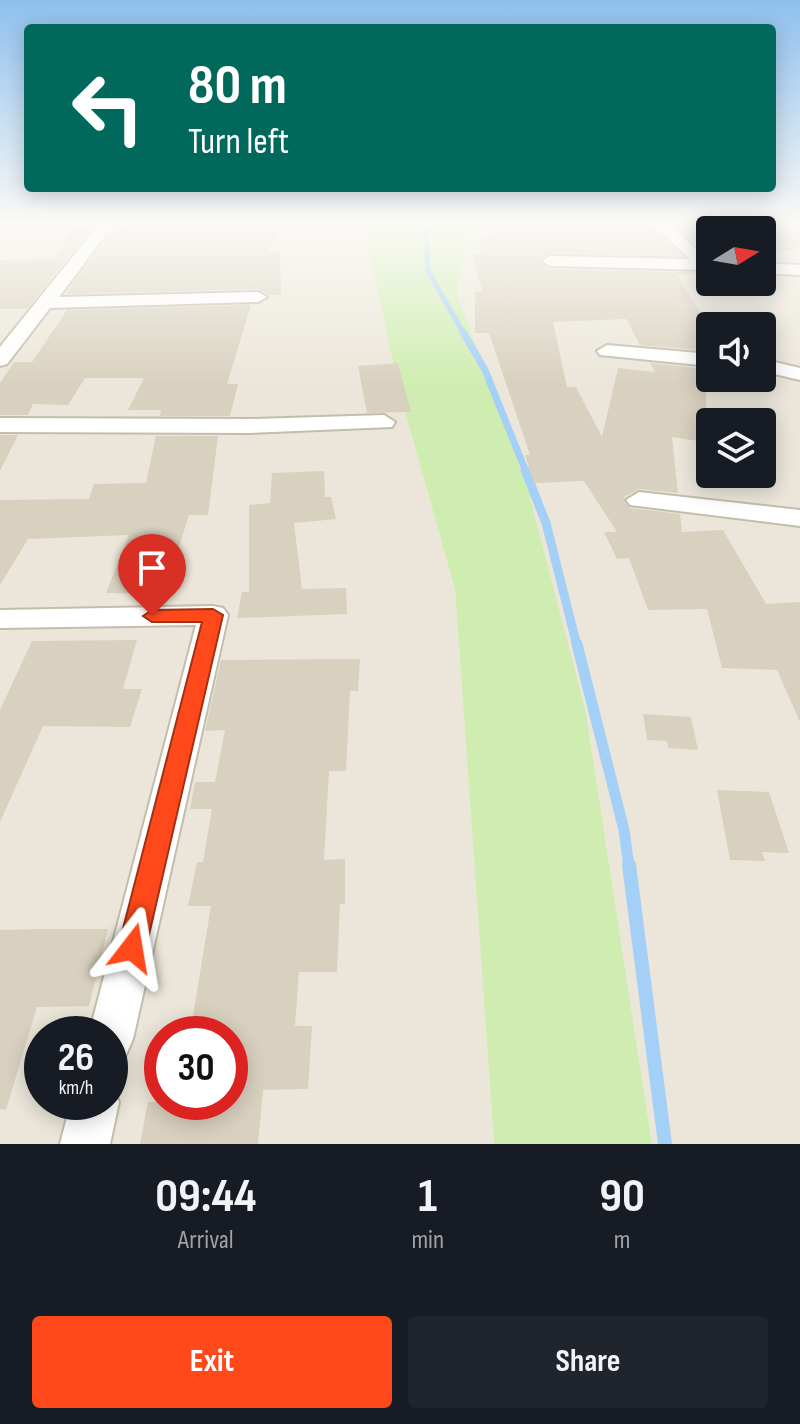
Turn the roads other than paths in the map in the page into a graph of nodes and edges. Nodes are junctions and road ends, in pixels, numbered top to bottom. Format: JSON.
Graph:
{"nodes":[{"id":1,"x":67,"y":277,"type":"edge"},
{"id":2,"x":258,"y":297,"type":"dead end"},
{"id":3,"x":48,"y":303,"type":"junction"},
{"id":4,"x":607,"y":351,"type":"dead end"},
{"id":5,"x":696,"y":359,"type":"edge"},
{"id":6,"x":0,"y":360,"type":"edge"},
{"id":7,"x":776,"y":366,"type":"edge"},
{"id":8,"x":800,"y":374,"type":"edge"},
{"id":9,"x":384,"y":422,"type":"dead end"},
{"id":10,"x":0,"y":425,"type":"edge"},
{"id":11,"x":639,"y":500,"type":"dead end"},
{"id":12,"x":800,"y":518,"type":"edge"},
{"id":13,"x":0,"y":619,"type":"edge"},
{"id":14,"x":116,"y":1016,"type":"edge"},
{"id":15,"x":91,"y":1120,"type":"edge"},
{"id":16,"x":85,"y":1144,"type":"edge"}],
"edges":[{"from":1,"to":3,"type":"street"},
{"from":2,"to":3,"type":"street"},
{"from":3,"to":6,"type":"street"},
{"from":4,"to":5,"type":"street"},
{"from":7,"to":8,"type":"street"},
{"from":9,"to":10,"type":"street"},
{"from":11,"to":12,"type":"street"},
{"from":13,"to":14,"type":"street"},
{"from":15,"to":16,"type":"street"}]}
